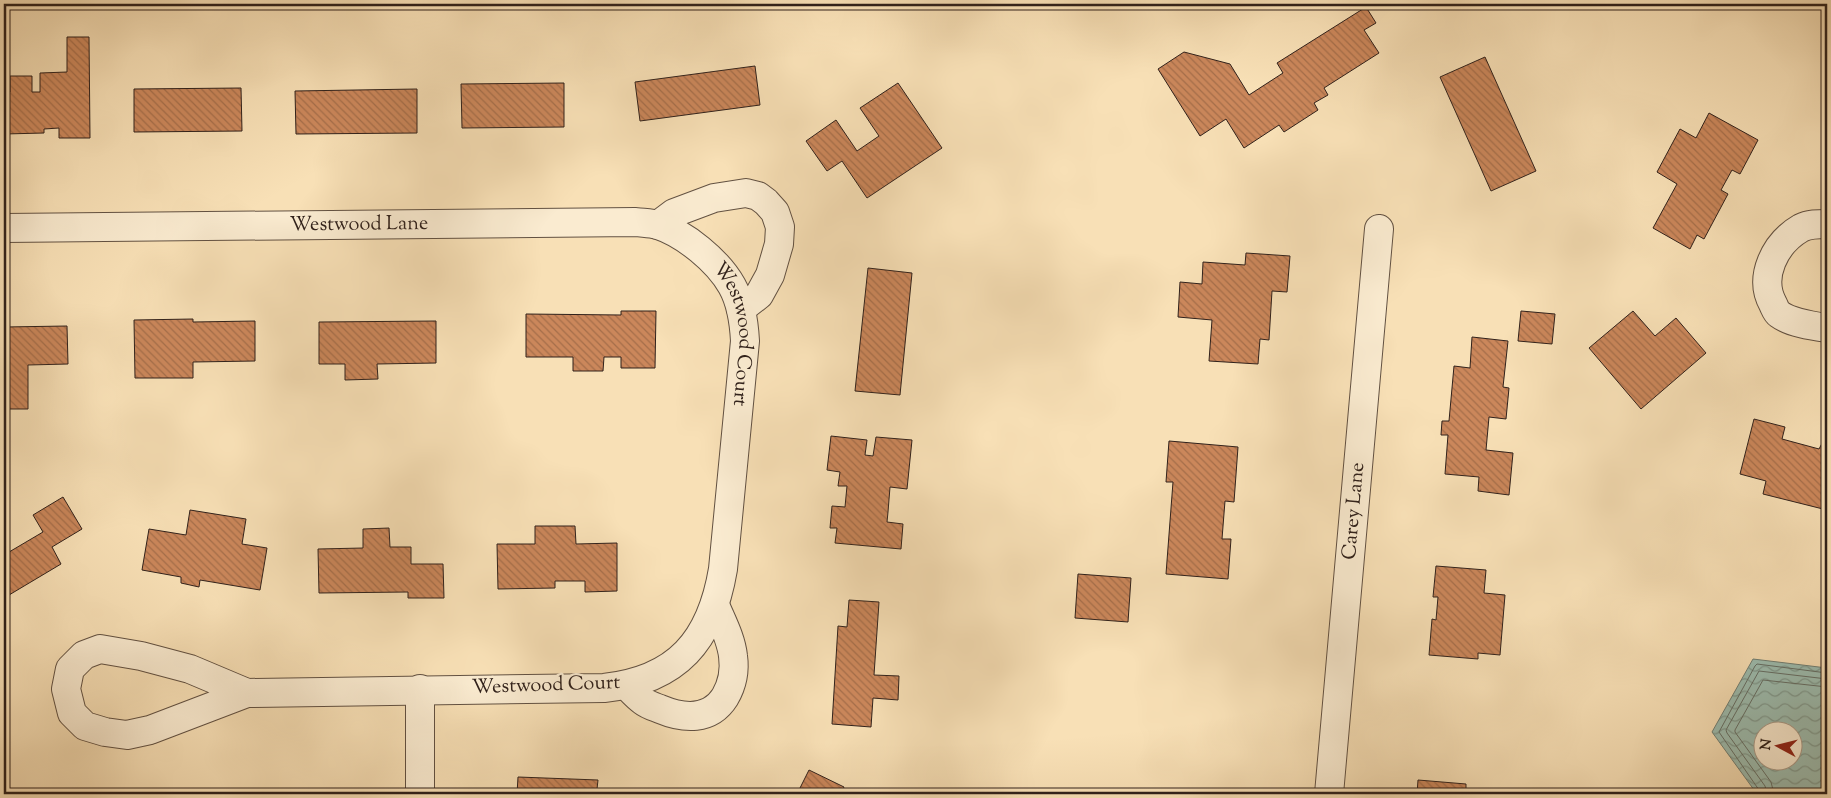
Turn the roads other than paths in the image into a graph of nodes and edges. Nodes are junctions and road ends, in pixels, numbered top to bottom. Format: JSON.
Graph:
{"nodes":[{"id":1,"x":1827,"y":224,"type":"edge"},
{"id":2,"x":658,"y":225,"type":"junction"},
{"id":3,"x":4,"y":228,"type":"edge"},
{"id":4,"x":1379,"y":229,"type":"dead end"},
{"id":5,"x":706,"y":255,"type":"joint"},
{"id":6,"x":741,"y":308,"type":"junction"},
{"id":7,"x":1827,"y":328,"type":"edge"},
{"id":8,"x":715,"y":605,"type":"junction"},
{"id":9,"x":626,"y":685,"type":"junction"},
{"id":10,"x":420,"y":689,"type":"junction"},
{"id":11,"x":247,"y":692,"type":"junction"},
{"id":12,"x":420,"y":794,"type":"edge"},
{"id":13,"x":1329,"y":794,"type":"edge"}],
"edges":[{"from":1,"to":7,"type":"street"},
{"from":2,"to":3,"type":"street","name":"Westwood Lane"},
{"from":2,"to":5,"type":"street","name":"Westwood Lane"},
{"from":2,"to":6,"type":"street"},
{"from":4,"to":13,"type":"street","name":"Carey Lane"},
{"from":5,"to":6,"type":"street","name":"Westwood Court"},
{"from":6,"to":8,"type":"street","name":"Westwood Court"},
{"from":8,"to":9,"type":"street","name":"Westwood Court"},
{"from":8,"to":9,"type":"street"},
{"from":9,"to":10,"type":"street","name":"Westwood Court"},
{"from":10,"to":11,"type":"street","name":"Westwood Court"},
{"from":10,"to":12,"type":"street"},
{"from":11,"to":11,"type":"street","name":"Westwood Court"}]}
